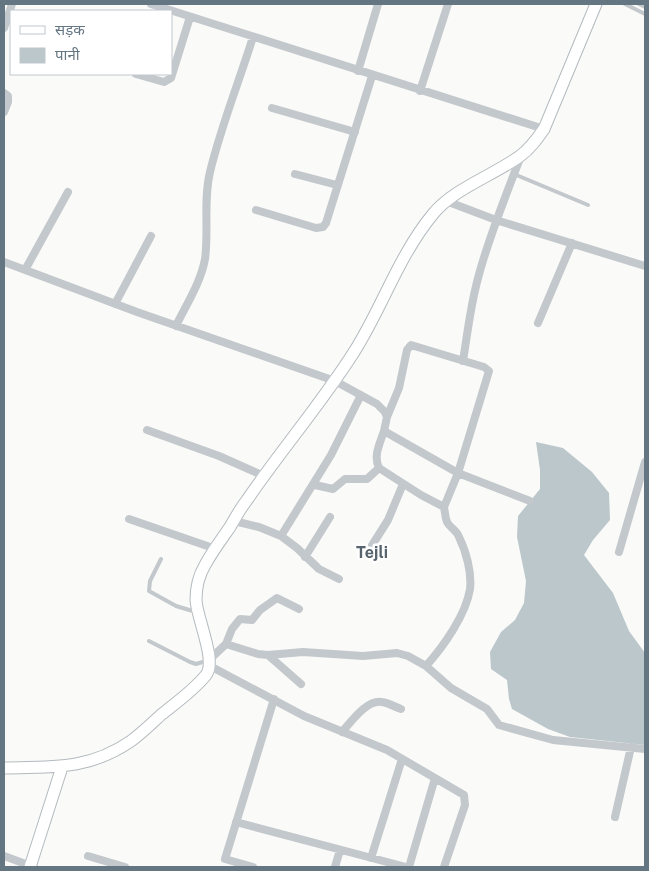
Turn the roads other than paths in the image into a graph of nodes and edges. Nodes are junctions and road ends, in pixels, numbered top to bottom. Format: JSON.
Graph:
{"nodes":[{"id":1,"x":12,"y":4,"type":"edge"},
{"id":2,"x":151,"y":4,"type":"edge"},
{"id":3,"x":378,"y":4,"type":"edge"},
{"id":4,"x":448,"y":4,"type":"edge"},
{"id":5,"x":596,"y":4,"type":"edge"},
{"id":6,"x":625,"y":4,"type":"edge"},
{"id":7,"x":639,"y":4,"type":"edge"},
{"id":8,"x":645,"y":7,"type":"edge"},
{"id":9,"x":169,"y":10,"type":"edge"},
{"id":10,"x":172,"y":11,"type":"edge"},
{"id":11,"x":645,"y":14,"type":"edge"},
{"id":12,"x":190,"y":17,"type":"junction"},
{"id":13,"x":4,"y":28,"type":"edge"},
{"id":14,"x":253,"y":37,"type":"junction"},
{"id":15,"x":358,"y":71,"type":"junction"},
{"id":16,"x":140,"y":75,"type":"edge"},
{"id":17,"x":172,"y":75,"type":"edge"},
{"id":18,"x":172,"y":75,"type":"edge"},
{"id":19,"x":372,"y":76,"type":"junction"},
{"id":20,"x":420,"y":91,"type":"junction"},
{"id":21,"x":4,"y":93,"type":"edge"},
{"id":22,"x":272,"y":108,"type":"dead end"},
{"id":23,"x":4,"y":112,"type":"edge"},
{"id":24,"x":544,"y":129,"type":"junction"},
{"id":25,"x":355,"y":132,"type":"junction"},
{"id":26,"x":521,"y":156,"type":"junction"},
{"id":27,"x":295,"y":174,"type":"dead end"},
{"id":28,"x":514,"y":174,"type":"junction"},
{"id":29,"x":337,"y":185,"type":"junction"},
{"id":30,"x":68,"y":192,"type":"dead end"},
{"id":31,"x":446,"y":201,"type":"junction"},
{"id":32,"x":588,"y":206,"type":"dead end"},
{"id":33,"x":256,"y":210,"type":"dead end"},
{"id":34,"x":496,"y":220,"type":"junction"},
{"id":35,"x":151,"y":236,"type":"dead end"},
{"id":36,"x":572,"y":243,"type":"junction"},
{"id":37,"x":4,"y":262,"type":"edge"},
{"id":38,"x":645,"y":266,"type":"edge"},
{"id":39,"x":25,"y":270,"type":"junction"},
{"id":40,"x":115,"y":304,"type":"junction"},
{"id":41,"x":538,"y":324,"type":"dead end"},
{"id":42,"x":176,"y":326,"type":"junction"},
{"id":43,"x":462,"y":361,"type":"junction"},
{"id":44,"x":335,"y":381,"type":"junction"},
{"id":45,"x":361,"y":395,"type":"junction"},
{"id":46,"x":387,"y":417,"type":"junction"},
{"id":47,"x":148,"y":430,"type":"dead end"},
{"id":48,"x":384,"y":431,"type":"junction"},
{"id":49,"x":645,"y":462,"type":"edge"},
{"id":50,"x":379,"y":468,"type":"junction"},
{"id":51,"x":458,"y":473,"type":"junction"},
{"id":52,"x":264,"y":476,"type":"junction"},
{"id":53,"x":314,"y":484,"type":"junction"},
{"id":54,"x":403,"y":484,"type":"junction"},
{"id":55,"x":641,"y":490,"type":"edge"},
{"id":56,"x":530,"y":501,"type":"dead end"},
{"id":57,"x":444,"y":507,"type":"junction"},
{"id":58,"x":330,"y":517,"type":"dead end"},
{"id":59,"x":129,"y":518,"type":"dead end"},
{"id":60,"x":234,"y":521,"type":"junction"},
{"id":61,"x":281,"y":536,"type":"junction"},
{"id":62,"x":371,"y":547,"type":"dead end"},
{"id":63,"x":216,"y":548,"type":"junction"},
{"id":64,"x":619,"y":552,"type":"dead end"},
{"id":65,"x":305,"y":557,"type":"junction"},
{"id":66,"x":161,"y":559,"type":"dead end"},
{"id":67,"x":339,"y":578,"type":"dead end"},
{"id":68,"x":299,"y":608,"type":"dead end"},
{"id":69,"x":198,"y":613,"type":"junction"},
{"id":70,"x":149,"y":641,"type":"dead end"},
{"id":71,"x":226,"y":644,"type":"junction"},
{"id":72,"x":268,"y":655,"type":"junction"},
{"id":73,"x":210,"y":662,"type":"junction"},
{"id":74,"x":426,"y":666,"type":"junction"},
{"id":75,"x":301,"y":684,"type":"dead end"},
{"id":76,"x":274,"y":699,"type":"junction"},
{"id":77,"x":401,"y":709,"type":"dead end"},
{"id":78,"x":342,"y":732,"type":"junction"},
{"id":79,"x":631,"y":747,"type":"junction"},
{"id":80,"x":645,"y":750,"type":"edge"},
{"id":81,"x":402,"y":759,"type":"junction"},
{"id":82,"x":62,"y":767,"type":"junction"},
{"id":83,"x":4,"y":768,"type":"edge"},
{"id":84,"x":435,"y":778,"type":"junction"},
{"id":85,"x":615,"y":817,"type":"dead end"},
{"id":86,"x":236,"y":822,"type":"junction"},
{"id":87,"x":340,"y":850,"type":"junction"},
{"id":88,"x":4,"y":856,"type":"edge"},
{"id":89,"x":88,"y":856,"type":"dead end"},
{"id":90,"x":371,"y":858,"type":"junction"},
{"id":91,"x":225,"y":859,"type":"junction"},
{"id":92,"x":383,"y":864,"type":"edge"},
{"id":93,"x":31,"y":867,"type":"edge"},
{"id":94,"x":125,"y":867,"type":"edge"},
{"id":95,"x":223,"y":867,"type":"edge"},
{"id":96,"x":254,"y":867,"type":"edge"},
{"id":97,"x":335,"y":867,"type":"edge"},
{"id":98,"x":408,"y":867,"type":"edge"},
{"id":99,"x":444,"y":867,"type":"edge"}],
"edges":[{"from":1,"to":13,"type":"street"},
{"from":2,"to":9,"type":"street"},
{"from":3,"to":15,"type":"street"},
{"from":4,"to":20,"type":"street"},
{"from":5,"to":24,"type":"street"},
{"from":6,"to":11,"type":"lane"},
{"from":7,"to":8,"type":"lane"},
{"from":10,"to":12,"type":"street"},
{"from":12,"to":14,"type":"street"},
{"from":12,"to":17,"type":"street"},
{"from":14,"to":15,"type":"street"},
{"from":14,"to":42,"type":"street"},
{"from":15,"to":19,"type":"street"},
{"from":16,"to":18,"type":"street"},
{"from":19,"to":20,"type":"street"},
{"from":19,"to":25,"type":"street"},
{"from":20,"to":24,"type":"street"},
{"from":21,"to":23,"type":"street"},
{"from":22,"to":25,"type":"street"},
{"from":24,"to":26,"type":"street"},
{"from":25,"to":29,"type":"street"},
{"from":26,"to":28,"type":"street"},
{"from":26,"to":31,"type":"street"},
{"from":27,"to":29,"type":"street"},
{"from":28,"to":32,"type":"lane"},
{"from":28,"to":34,"type":"street"},
{"from":29,"to":33,"type":"street"},
{"from":30,"to":39,"type":"street"},
{"from":31,"to":34,"type":"street"},
{"from":31,"to":44,"type":"street"},
{"from":34,"to":36,"type":"street"},
{"from":34,"to":43,"type":"street"},
{"from":35,"to":40,"type":"street"},
{"from":36,"to":38,"type":"street"},
{"from":36,"to":41,"type":"street"},
{"from":37,"to":39,"type":"street"},
{"from":39,"to":40,"type":"street"},
{"from":40,"to":42,"type":"street"},
{"from":42,"to":44,"type":"street"},
{"from":43,"to":46,"type":"street"},
{"from":43,"to":51,"type":"street"},
{"from":44,"to":45,"type":"street"},
{"from":44,"to":52,"type":"street"},
{"from":45,"to":46,"type":"street"},
{"from":45,"to":53,"type":"street"},
{"from":46,"to":48,"type":"street"},
{"from":47,"to":52,"type":"street"},
{"from":48,"to":50,"type":"street"},
{"from":48,"to":51,"type":"street"},
{"from":49,"to":55,"type":"street"},
{"from":50,"to":53,"type":"street"},
{"from":50,"to":54,"type":"street"},
{"from":51,"to":56,"type":"street"},
{"from":51,"to":57,"type":"street"},
{"from":52,"to":60,"type":"street"},
{"from":53,"to":61,"type":"street"},
{"from":54,"to":57,"type":"street"},
{"from":54,"to":62,"type":"street"},
{"from":55,"to":64,"type":"street"},
{"from":57,"to":74,"type":"street"},
{"from":58,"to":65,"type":"street"},
{"from":59,"to":63,"type":"street"},
{"from":60,"to":61,"type":"street"},
{"from":60,"to":63,"type":"street"},
{"from":61,"to":65,"type":"street"},
{"from":63,"to":69,"type":"street"},
{"from":65,"to":67,"type":"street"},
{"from":66,"to":69,"type":"lane"},
{"from":68,"to":71,"type":"street"},
{"from":69,"to":73,"type":"street"},
{"from":70,"to":73,"type":"lane"},
{"from":71,"to":72,"type":"street"},
{"from":71,"to":73,"type":"street"},
{"from":72,"to":74,"type":"street"},
{"from":72,"to":75,"type":"street"},
{"from":73,"to":76,"type":"street"},
{"from":73,"to":82,"type":"street"},
{"from":74,"to":79,"type":"street"},
{"from":76,"to":78,"type":"street"},
{"from":76,"to":86,"type":"street"},
{"from":77,"to":78,"type":"street"},
{"from":78,"to":81,"type":"street"},
{"from":79,"to":80,"type":"street"},
{"from":79,"to":85,"type":"street"},
{"from":81,"to":84,"type":"street"},
{"from":81,"to":90,"type":"street"},
{"from":82,"to":83,"type":"street"},
{"from":82,"to":93,"type":"street"},
{"from":84,"to":98,"type":"street"},
{"from":84,"to":99,"type":"street"},
{"from":86,"to":87,"type":"street"},
{"from":86,"to":91,"type":"street"},
{"from":87,"to":90,"type":"street"},
{"from":87,"to":97,"type":"street"},
{"from":88,"to":93,"type":"street"},
{"from":89,"to":94,"type":"street"},
{"from":90,"to":92,"type":"street"},
{"from":91,"to":95,"type":"street"},
{"from":91,"to":96,"type":"street"},
{"from":92,"to":98,"type":"street"}]}
